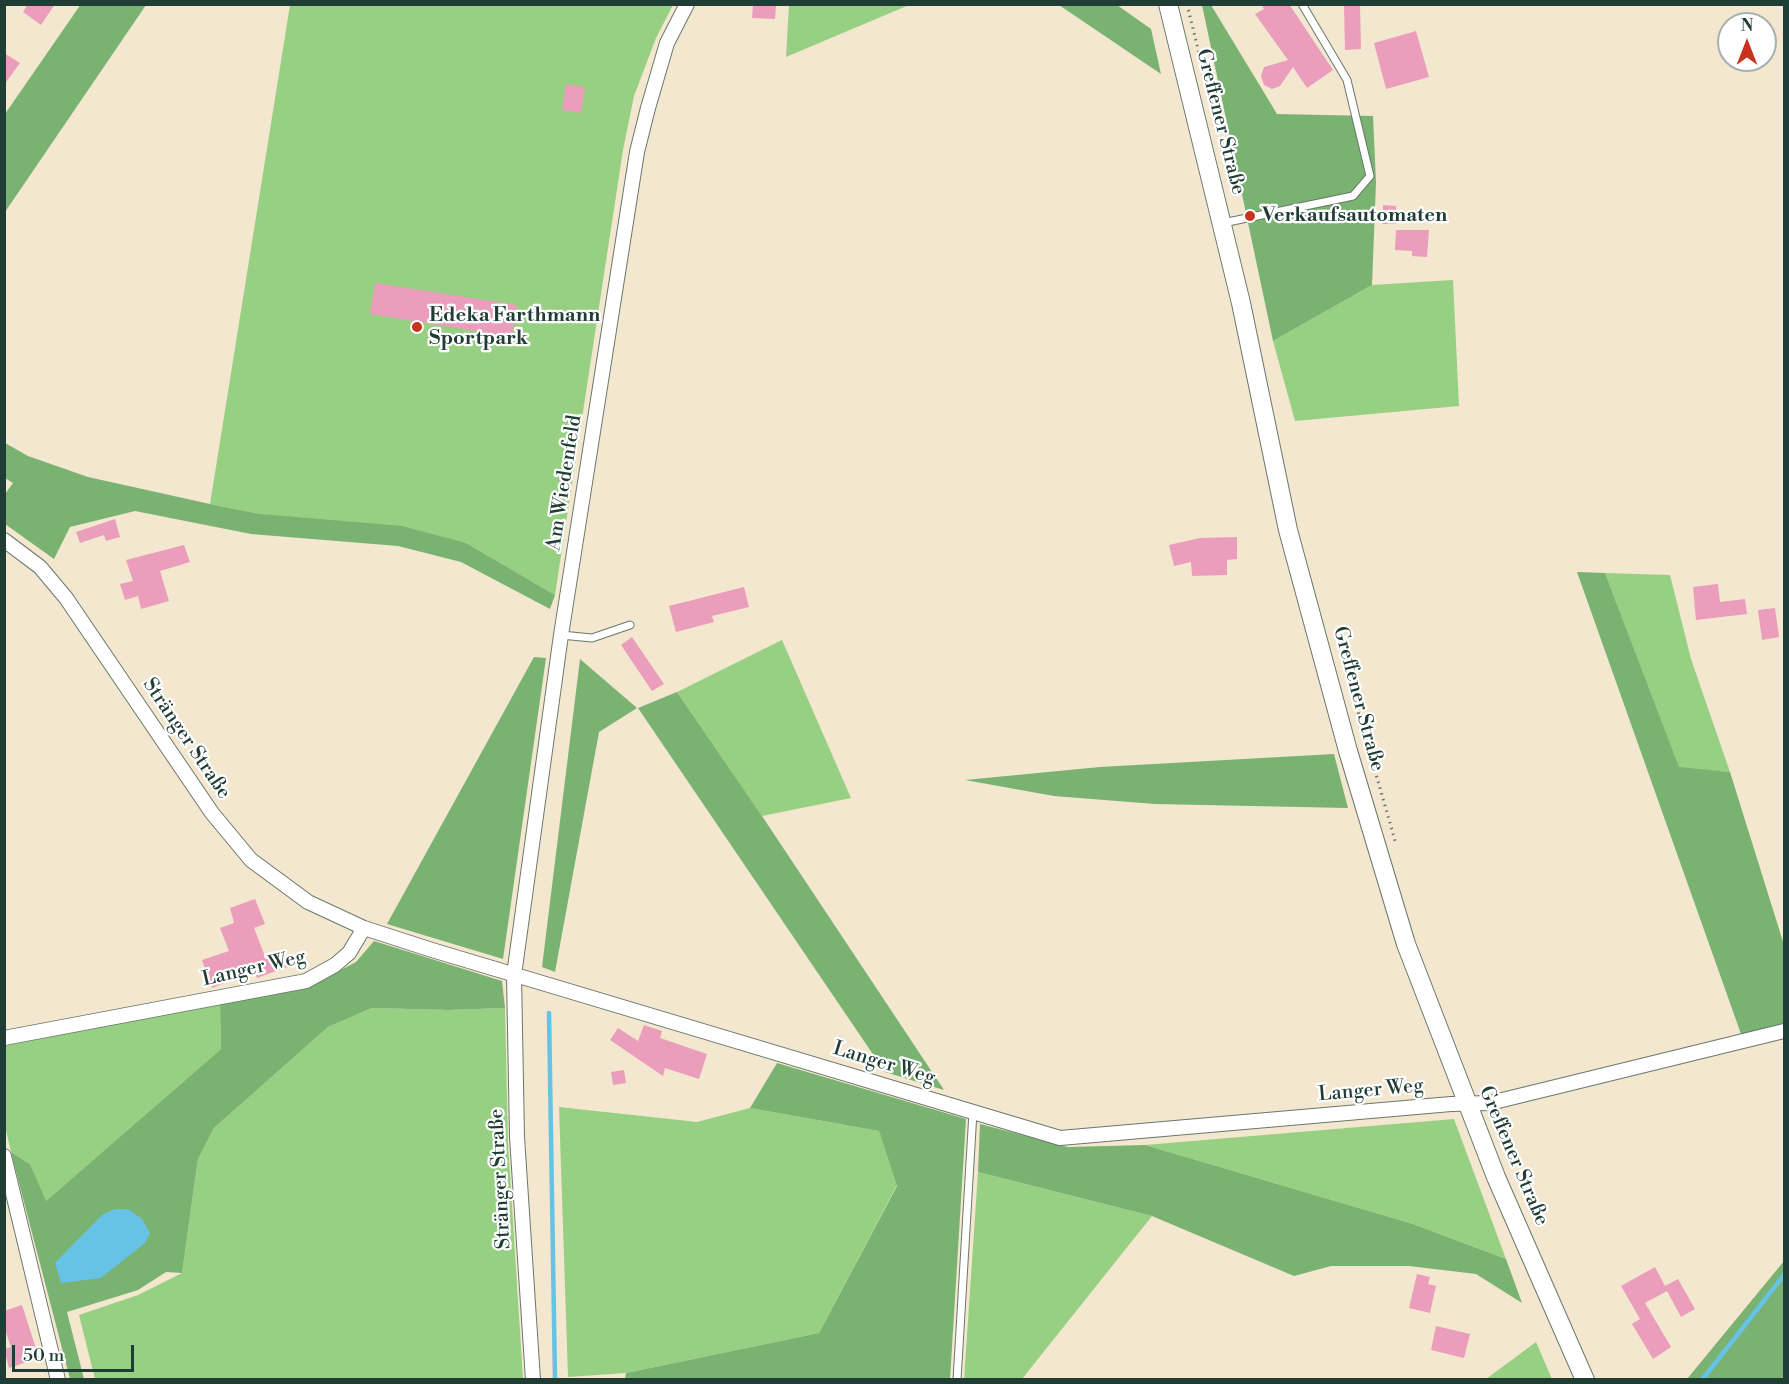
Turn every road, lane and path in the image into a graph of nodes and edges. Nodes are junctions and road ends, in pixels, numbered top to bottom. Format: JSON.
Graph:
{"nodes":[{"id":1,"x":687,"y":4,"type":"edge"},
{"id":2,"x":1168,"y":4,"type":"edge"},
{"id":3,"x":1187,"y":4,"type":"edge"},
{"id":4,"x":1302,"y":4,"type":"edge"},
{"id":5,"x":1200,"y":55,"type":"dead end"},
{"id":6,"x":1221,"y":224,"type":"junction"},
{"id":7,"x":4,"y":540,"type":"edge"},
{"id":8,"x":630,"y":625,"type":"dead end"},
{"id":9,"x":561,"y":635,"type":"junction"},
{"id":10,"x":1339,"y":647,"type":"dead end"},
{"id":11,"x":1397,"y":849,"type":"dead end"},
{"id":12,"x":364,"y":928,"type":"junction"},
{"id":13,"x":514,"y":975,"type":"junction"},
{"id":14,"x":1785,"y":1031,"type":"edge"},
{"id":15,"x":4,"y":1038,"type":"edge"},
{"id":16,"x":1466,"y":1104,"type":"junction"},
{"id":17,"x":973,"y":1112,"type":"junction"},
{"id":18,"x":4,"y":1156,"type":"edge"},
{"id":19,"x":58,"y":1380,"type":"edge"},
{"id":20,"x":533,"y":1380,"type":"edge"},
{"id":21,"x":957,"y":1380,"type":"edge"},
{"id":22,"x":1585,"y":1380,"type":"edge"}],
"edges":[{"from":1,"to":9,"type":"street","name":"Am Wiedenfeld"},
{"from":2,"to":6,"type":"main road","name":"Greffener Straße"},
{"from":3,"to":5,"type":"path"},
{"from":4,"to":6,"type":"lane"},
{"from":6,"to":16,"type":"main road","name":"Greffener Straße"},
{"from":7,"to":12,"type":"street","name":"Stränger Straße"},
{"from":8,"to":9,"type":"lane"},
{"from":9,"to":13,"type":"street","name":"Am Wiedenfeld"},
{"from":10,"to":11,"type":"path"},
{"from":12,"to":13,"type":"street","name":"Langer Weg"},
{"from":12,"to":15,"type":"street","name":"Langer Weg"},
{"from":13,"to":17,"type":"street","name":"Langer Weg"},
{"from":13,"to":20,"type":"street","name":"Stränger Straße"},
{"from":14,"to":16,"type":"street","name":"Langer Weg"},
{"from":16,"to":17,"type":"street","name":"Langer Weg"},
{"from":16,"to":22,"type":"main road","name":"Greffener Straße"},
{"from":17,"to":21,"type":"lane"},
{"from":18,"to":19,"type":"street"}]}
